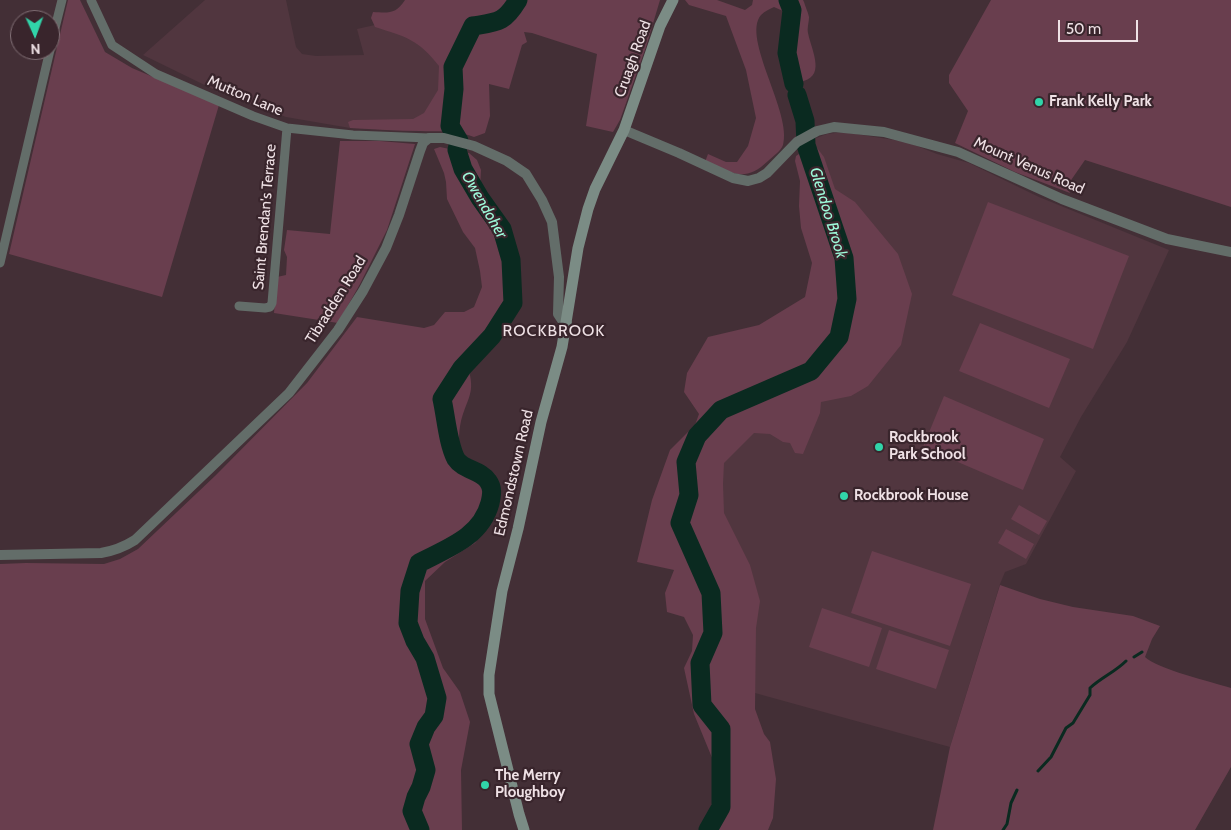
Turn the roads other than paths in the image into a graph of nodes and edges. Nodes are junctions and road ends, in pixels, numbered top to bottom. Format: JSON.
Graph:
{"nodes":[{"id":1,"x":91,"y":0,"type":"edge"},
{"id":2,"x":673,"y":0,"type":"edge"},
{"id":3,"x":47,"y":60,"type":"edge"},
{"id":4,"x":287,"y":128,"type":"junction"},
{"id":5,"x":624,"y":130,"type":"junction"},
{"id":6,"x":429,"y":138,"type":"junction"},
{"id":7,"x":1231,"y":252,"type":"edge"},
{"id":8,"x":0,"y":263,"type":"edge"},
{"id":9,"x":239,"y":306,"type":"dead end"},
{"id":10,"x":567,"y":323,"type":"junction"},
{"id":11,"x":0,"y":555,"type":"edge"},
{"id":12,"x":524,"y":830,"type":"edge"}],
"edges":[{"from":1,"to":4,"type":"street","name":"Mutton Lane"},
{"from":2,"to":5,"type":"main road","name":"Cruagh Road"},
{"from":3,"to":8,"type":"street"},
{"from":4,"to":6,"type":"street","name":"Mutton Lane"},
{"from":4,"to":9,"type":"street","name":"Saint Brendan's Terrace"},
{"from":5,"to":7,"type":"street","name":"Mount Venus Road"},
{"from":5,"to":10,"type":"main road","name":"Edmondstown Road"},
{"from":6,"to":10,"type":"street"},
{"from":6,"to":11,"type":"street","name":"Tibradden Road"},
{"from":10,"to":12,"type":"main road","name":"Edmondstown Road"}]}
